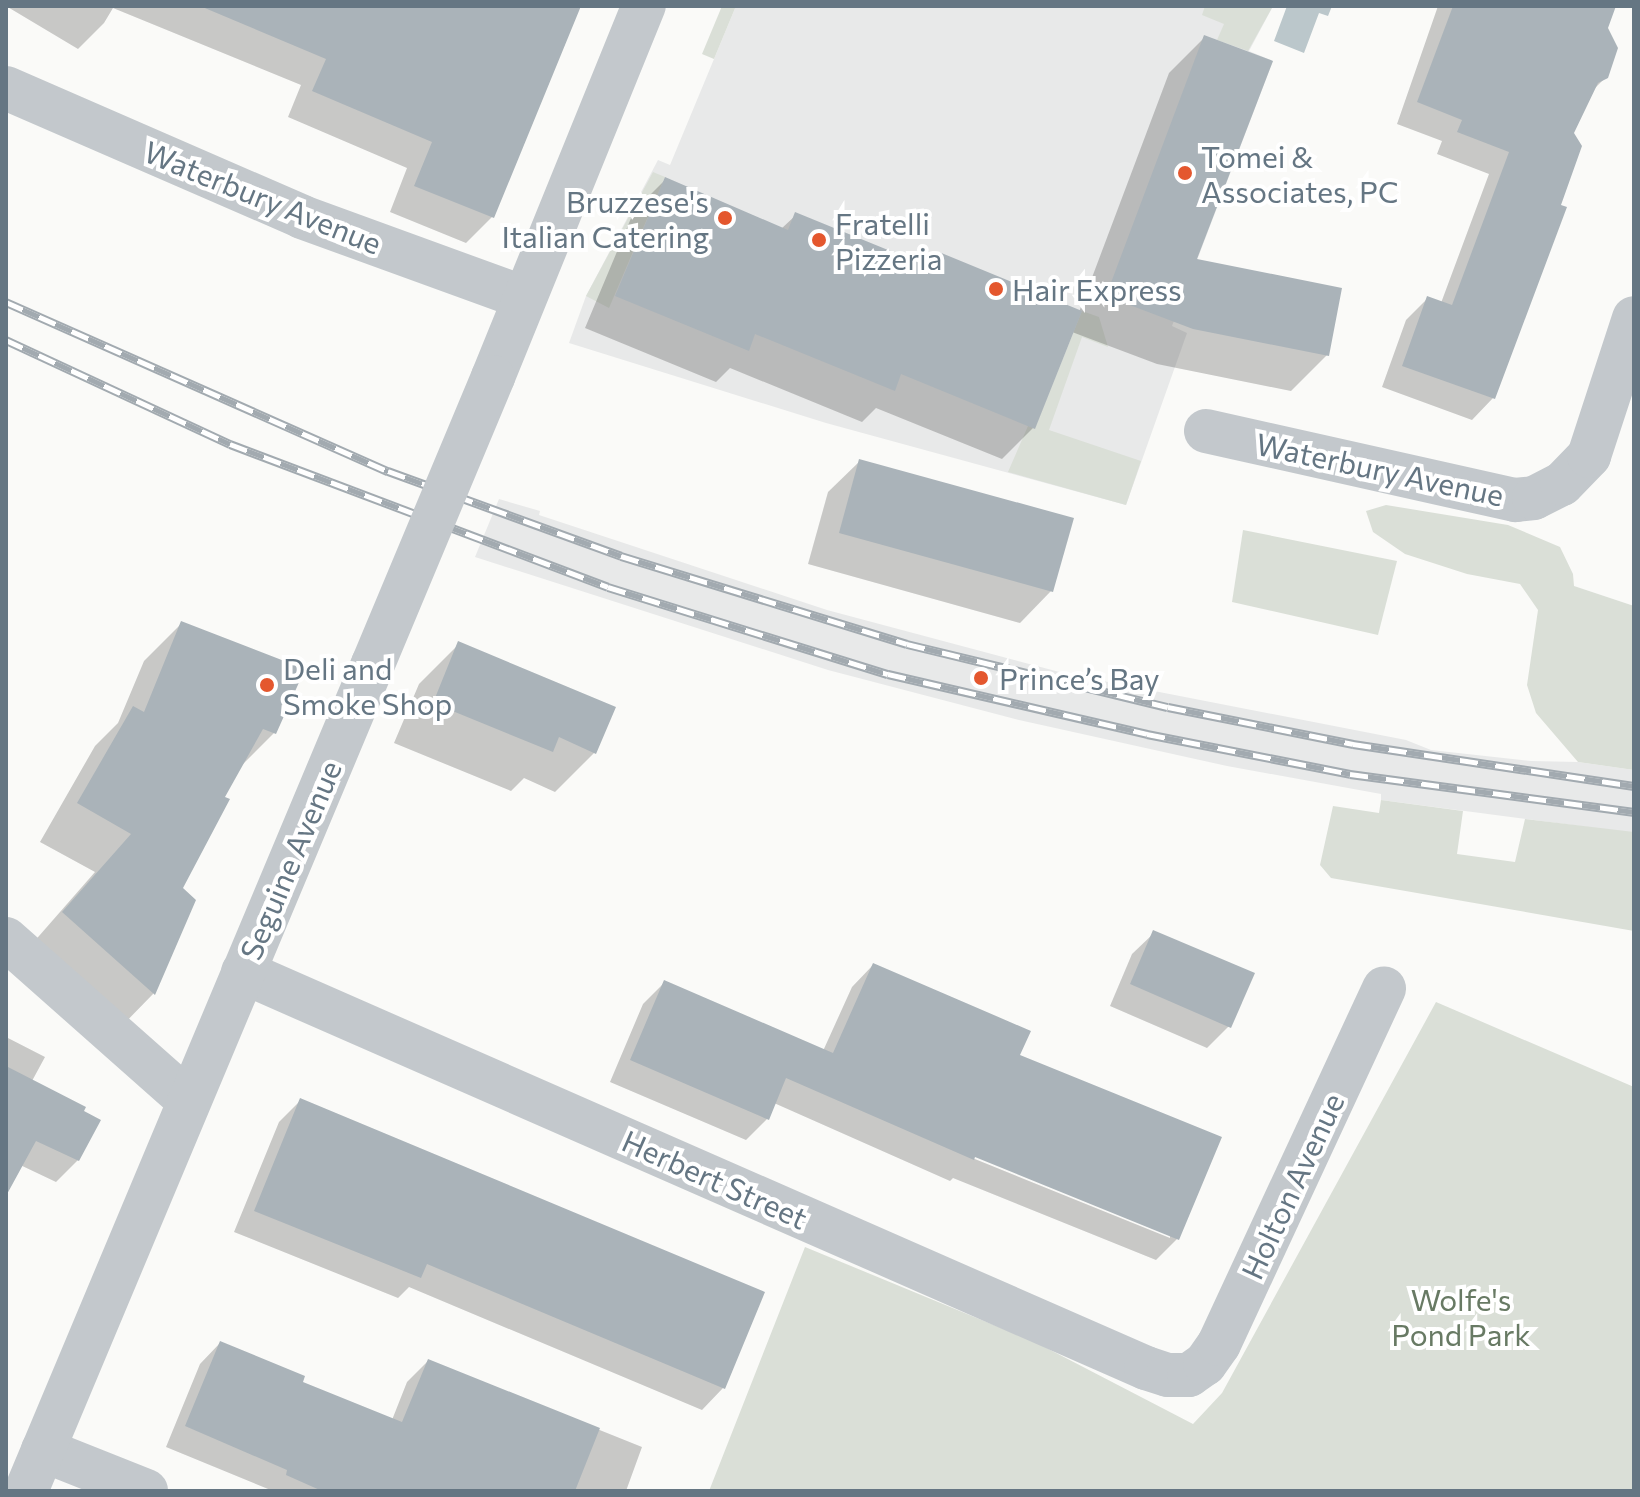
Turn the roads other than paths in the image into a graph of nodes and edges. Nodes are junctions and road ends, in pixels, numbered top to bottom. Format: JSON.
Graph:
{"nodes":[{"id":1,"x":644,"y":6,"type":"edge"},
{"id":2,"x":6,"y":88,"type":"edge"},
{"id":3,"x":524,"y":298,"type":"junction"},
{"id":4,"x":1634,"y":318,"type":"edge"},
{"id":5,"x":1206,"y":431,"type":"dead end"},
{"id":6,"x":6,"y":939,"type":"edge"},
{"id":7,"x":243,"y":972,"type":"junction"},
{"id":8,"x":1384,"y":988,"type":"dead end"},
{"id":9,"x":189,"y":1101,"type":"junction"},
{"id":10,"x":1189,"y":1375,"type":"joint"},
{"id":11,"x":43,"y":1450,"type":"junction"},
{"id":12,"x":26,"y":1491,"type":"edge"},
{"id":13,"x":146,"y":1491,"type":"edge"}],
"edges":[{"from":1,"to":3,"type":"street","name":"Seguine Avenue"},
{"from":2,"to":3,"type":"street","name":"Waterbury Avenue"},
{"from":3,"to":7,"type":"street","name":"Seguine Avenue","bridge":true},
{"from":4,"to":5,"type":"street","name":"Waterbury Avenue"},
{"from":6,"to":9,"type":"street"},
{"from":7,"to":9,"type":"street","name":"Seguine Avenue"},
{"from":7,"to":10,"type":"street","name":"Herbert Street"},
{"from":8,"to":10,"type":"street","name":"Holton Avenue"},
{"from":9,"to":11,"type":"street","name":"Seguine Avenue"},
{"from":11,"to":12,"type":"street","name":"Seguine Avenue"},
{"from":11,"to":13,"type":"street"}]}
